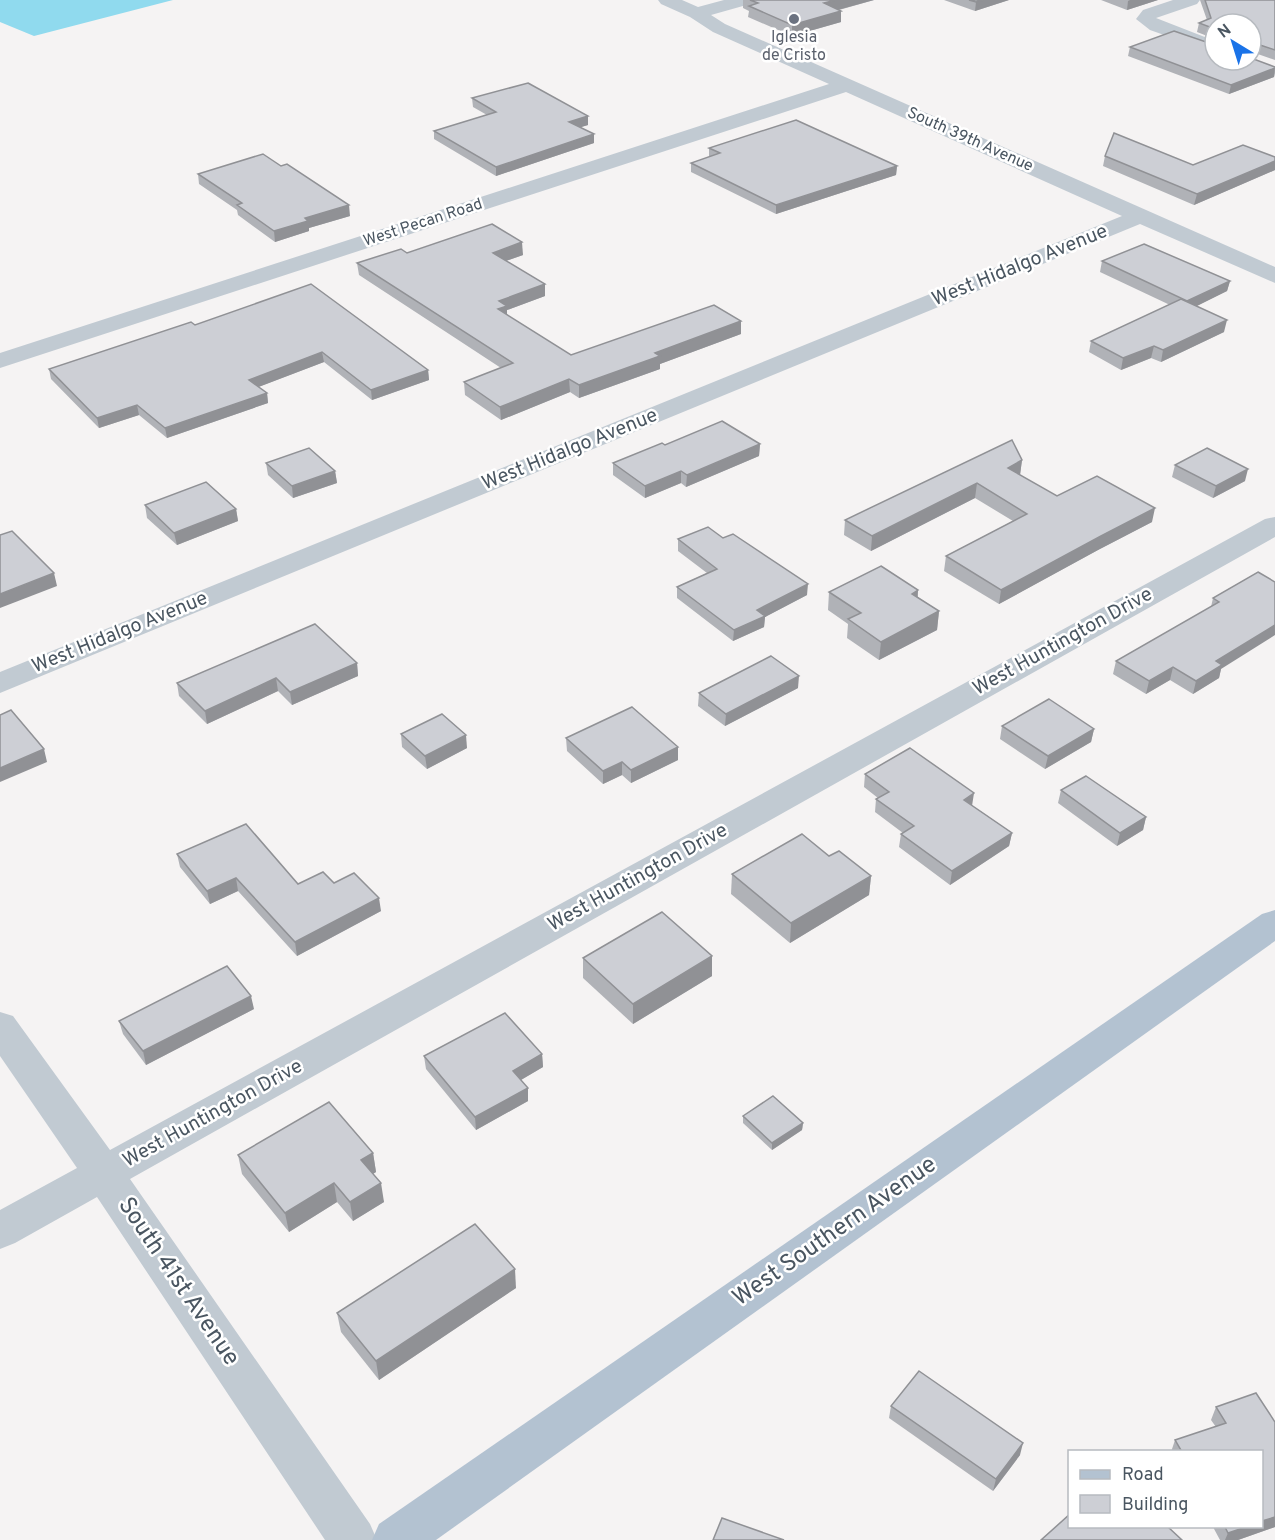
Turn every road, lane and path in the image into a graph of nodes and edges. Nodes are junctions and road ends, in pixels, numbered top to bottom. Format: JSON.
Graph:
{"nodes":[{"id":1,"x":667,"y":0,"type":"edge"},
{"id":2,"x":744,"y":0,"type":"edge"},
{"id":3,"x":1191,"y":0,"type":"edge"},
{"id":4,"x":696,"y":13,"type":"junction"},
{"id":5,"x":1203,"y":43,"type":"edge"},
{"id":6,"x":847,"y":85,"type":"junction"},
{"id":7,"x":1141,"y":216,"type":"junction"},
{"id":8,"x":1275,"y":276,"type":"edge"},
{"id":9,"x":0,"y":361,"type":"edge"},
{"id":10,"x":1275,"y":525,"type":"edge"},
{"id":11,"x":0,"y":682,"type":"edge"},
{"id":12,"x":1275,"y":923,"type":"edge"},
{"id":13,"x":0,"y":1026,"type":"edge"},
{"id":14,"x":104,"y":1174,"type":"junction"},
{"id":15,"x":0,"y":1231,"type":"edge"},
{"id":16,"x":353,"y":1540,"type":"edge"},
{"id":17,"x":396,"y":1540,"type":"edge"}],
"edges":[{"from":1,"to":4,"type":"street","name":"South 39th Avenue"},
{"from":2,"to":4,"type":"street"},
{"from":3,"to":5,"type":"street"},
{"from":4,"to":6,"type":"street","name":"South 39th Avenue"},
{"from":6,"to":7,"type":"street","name":"South 39th Avenue"},
{"from":6,"to":9,"type":"street","name":"West Pecan Road"},
{"from":7,"to":8,"type":"street","name":"South 39th Avenue"},
{"from":7,"to":11,"type":"street","name":"West Hidalgo Avenue"},
{"from":10,"to":14,"type":"street","name":"West Huntington Drive"},
{"from":12,"to":17,"type":"main road","name":"West Southern Avenue"},
{"from":13,"to":14,"type":"street","name":"South 41st Avenue"},
{"from":14,"to":15,"type":"street","name":"West Huntington Drive"},
{"from":14,"to":16,"type":"street","name":"South 41st Avenue"}]}
